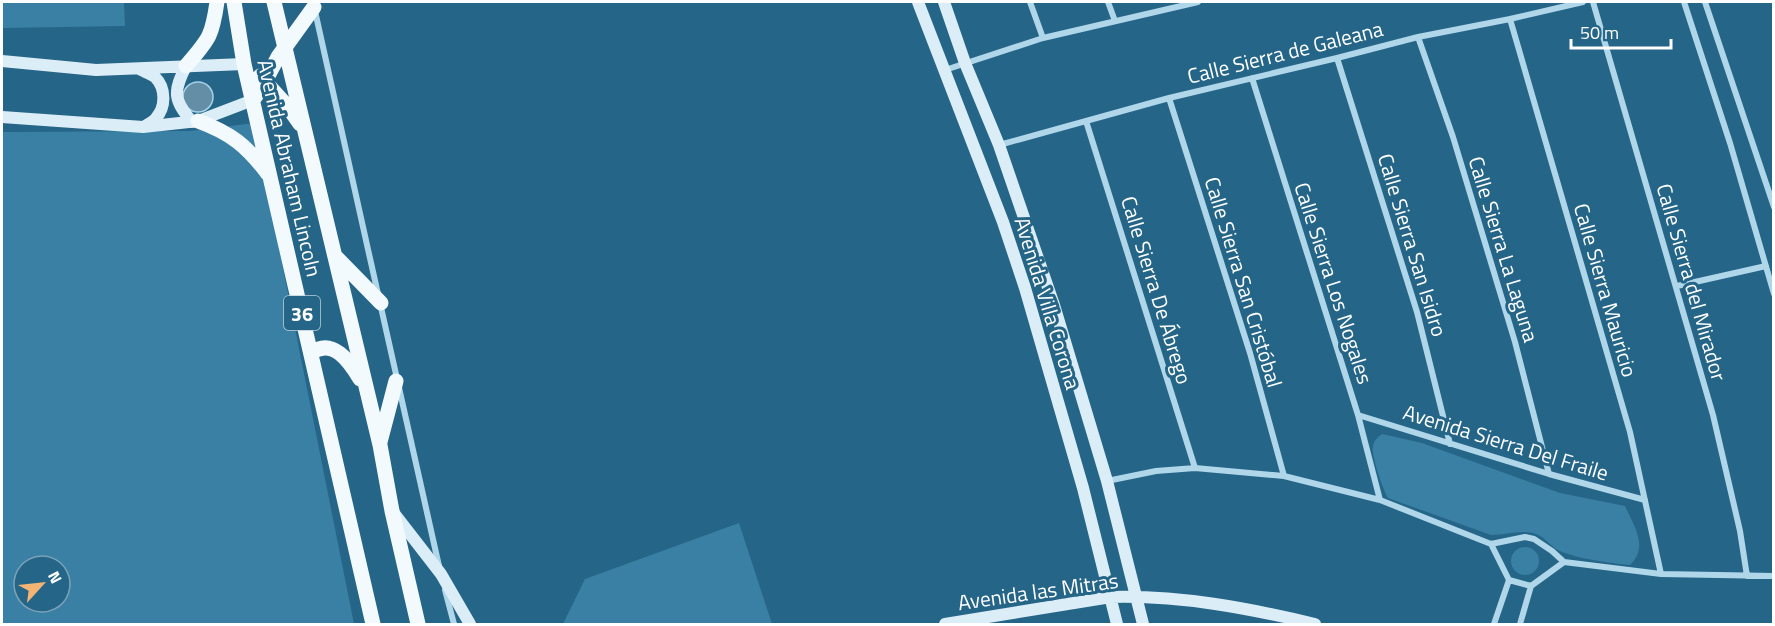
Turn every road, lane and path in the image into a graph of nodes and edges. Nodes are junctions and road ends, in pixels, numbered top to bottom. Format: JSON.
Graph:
{"nodes":[{"id":1,"x":217,"y":2,"type":"edge"},
{"id":2,"x":234,"y":2,"type":"edge"},
{"id":3,"x":274,"y":2,"type":"edge"},
{"id":4,"x":918,"y":2,"type":"edge"},
{"id":5,"x":944,"y":2,"type":"edge"},
{"id":6,"x":1030,"y":2,"type":"edge"},
{"id":7,"x":1108,"y":2,"type":"edge"},
{"id":8,"x":1198,"y":2,"type":"edge"},
{"id":9,"x":1583,"y":2,"type":"edge"},
{"id":10,"x":1593,"y":2,"type":"edge"},
{"id":11,"x":1684,"y":2,"type":"edge"},
{"id":12,"x":1705,"y":2,"type":"edge"},
{"id":13,"x":1185,"y":3,"type":"edge"},
{"id":14,"x":314,"y":4,"type":"edge"},
{"id":15,"x":1510,"y":19,"type":"junction"},
{"id":16,"x":1115,"y":21,"type":"junction"},
{"id":17,"x":1418,"y":37,"type":"junction"},
{"id":18,"x":1043,"y":38,"type":"junction"},
{"id":19,"x":285,"y":48,"type":"junction"},
{"id":20,"x":1337,"y":58,"type":"junction"},
{"id":21,"x":2,"y":61,"type":"edge"},
{"id":22,"x":965,"y":63,"type":"junction"},
{"id":23,"x":244,"y":64,"type":"junction"},
{"id":24,"x":186,"y":66,"type":"junction"},
{"id":25,"x":141,"y":69,"type":"junction"},
{"id":26,"x":945,"y":70,"type":"junction"},
{"id":27,"x":1252,"y":78,"type":"junction"},
{"id":28,"x":265,"y":81,"type":"junction"},
{"id":29,"x":1169,"y":98,"type":"junction"},
{"id":30,"x":253,"y":100,"type":"junction"},
{"id":31,"x":2,"y":117,"type":"edge"},
{"id":32,"x":195,"y":121,"type":"junction"},
{"id":33,"x":1086,"y":121,"type":"junction"},
{"id":34,"x":143,"y":127,"type":"junction"},
{"id":35,"x":305,"y":132,"type":"junction"},
{"id":36,"x":999,"y":145,"type":"junction"},
{"id":37,"x":271,"y":178,"type":"junction"},
{"id":38,"x":1773,"y":207,"type":"edge"},
{"id":39,"x":336,"y":258,"type":"junction"},
{"id":40,"x":1766,"y":266,"type":"junction"},
{"id":41,"x":1677,"y":286,"type":"junction"},
{"id":42,"x":1773,"y":294,"type":"edge"},
{"id":43,"x":381,"y":303,"type":"junction"},
{"id":44,"x":311,"y":353,"type":"junction"},
{"id":45,"x":396,"y":381,"type":"junction"},
{"id":46,"x":365,"y":386,"type":"junction"},
{"id":47,"x":1358,"y":415,"type":"junction"},
{"id":48,"x":1450,"y":444,"type":"junction"},
{"id":49,"x":380,"y":445,"type":"junction"},
{"id":50,"x":1195,"y":468,"type":"junction"},
{"id":51,"x":1549,"y":474,"type":"junction"},
{"id":52,"x":1284,"y":477,"type":"junction"},
{"id":53,"x":1107,"y":481,"type":"junction"},
{"id":54,"x":1380,"y":500,"type":"junction"},
{"id":55,"x":1645,"y":500,"type":"junction"},
{"id":56,"x":392,"y":511,"type":"junction"},
{"id":57,"x":1491,"y":544,"type":"junction"},
{"id":58,"x":1563,"y":562,"type":"junction"},
{"id":59,"x":441,"y":574,"type":"junction"},
{"id":60,"x":1660,"y":574,"type":"junction"},
{"id":61,"x":1747,"y":576,"type":"junction"},
{"id":62,"x":1773,"y":576,"type":"edge"},
{"id":63,"x":1509,"y":580,"type":"junction"},
{"id":64,"x":1531,"y":586,"type":"junction"},
{"id":65,"x":1111,"y":597,"type":"junction"},
{"id":66,"x":1136,"y":597,"type":"junction"},
{"id":67,"x":373,"y":624,"type":"edge"},
{"id":68,"x":418,"y":624,"type":"edge"},
{"id":69,"x":454,"y":624,"type":"edge"},
{"id":70,"x":470,"y":624,"type":"edge"},
{"id":71,"x":945,"y":624,"type":"edge"},
{"id":72,"x":1117,"y":624,"type":"edge"},
{"id":73,"x":1143,"y":624,"type":"edge"},
{"id":74,"x":1315,"y":624,"type":"edge"},
{"id":75,"x":1494,"y":624,"type":"edge"},
{"id":76,"x":1520,"y":624,"type":"edge"}],
"edges":[{"from":1,"to":24,"type":"main road"},
{"from":2,"to":23,"type":"main road","name":"Avenida Abraham Lincoln","number":"36"},
{"from":3,"to":19,"type":"main road","number":"36"},
{"from":4,"to":26,"type":"street","name":"Avenida Villa Corona"},
{"from":5,"to":22,"type":"street","name":"Avenida Villa Corona"},
{"from":6,"to":18,"type":"street"},
{"from":7,"to":16,"type":"street"},
{"from":8,"to":13,"type":"street"},
{"from":9,"to":15,"type":"street","name":"Calle Sierra de Galeana"},
{"from":10,"to":41,"type":"street","name":"Calle Sierra del Mirador"},
{"from":11,"to":40,"type":"street"},
{"from":12,"to":38,"type":"street"},
{"from":13,"to":16,"type":"street"},
{"from":14,"to":19,"type":"main road"},
{"from":14,"to":43,"type":"street"},
{"from":15,"to":17,"type":"street","name":"Calle Sierra de Galeana"},
{"from":15,"to":55,"type":"street","name":"Calle Sierra Mauricio"},
{"from":16,"to":18,"type":"street"},
{"from":17,"to":20,"type":"street","name":"Calle Sierra de Galeana"},
{"from":17,"to":51,"type":"street","name":"Calle Sierra La Laguna"},
{"from":18,"to":22,"type":"street"},
{"from":19,"to":28,"type":"main road"},
{"from":19,"to":35,"type":"main road","number":"36"},
{"from":20,"to":27,"type":"street","name":"Calle Sierra de Galeana"},
{"from":20,"to":48,"type":"street","name":"Calle Sierra San Isidro"},
{"from":21,"to":25,"type":"street"},
{"from":22,"to":26,"type":"street"},
{"from":22,"to":36,"type":"street","name":"Avenida Villa Corona"},
{"from":23,"to":24,"type":"street"},
{"from":23,"to":28,"type":"main road"},
{"from":23,"to":30,"type":"main road","name":"Avenida Abraham Lincoln","number":"36"},
{"from":24,"to":25,"type":"street"},
{"from":24,"to":32,"type":"street"},
{"from":25,"to":34,"type":"street"},
{"from":26,"to":65,"type":"street","name":"Avenida Villa Corona"},
{"from":27,"to":29,"type":"street","name":"Calle Sierra de Galeana"},
{"from":27,"to":47,"type":"street","name":"Calle Sierra Los Nogales"},
{"from":28,"to":30,"type":"main road"},
{"from":28,"to":35,"type":"main road"},
{"from":29,"to":33,"type":"street","name":"Calle Sierra de Galeana"},
{"from":29,"to":52,"type":"street","name":"Calle Sierra San Cristóbal"},
{"from":30,"to":32,"type":"street"},
{"from":30,"to":37,"type":"main road","name":"Avenida Abraham Lincoln","number":"36"},
{"from":31,"to":34,"type":"street"},
{"from":32,"to":34,"type":"street"},
{"from":32,"to":37,"type":"main road"},
{"from":33,"to":36,"type":"street","name":"Calle Sierra de Galeana"},
{"from":33,"to":50,"type":"street","name":"Calle Sierra De Ábrego"},
{"from":35,"to":39,"type":"main road","number":"36"},
{"from":36,"to":53,"type":"street","name":"Avenida Villa Corona"},
{"from":37,"to":44,"type":"main road","name":"Avenida Abraham Lincoln","number":"36"},
{"from":39,"to":43,"type":"main road"},
{"from":39,"to":46,"type":"main road","number":"36"},
{"from":40,"to":41,"type":"street"},
{"from":40,"to":42,"type":"street"},
{"from":41,"to":61,"type":"street","name":"Calle Sierra del Mirador"},
{"from":43,"to":45,"type":"street"},
{"from":44,"to":46,"type":"main road"},
{"from":44,"to":67,"type":"main road","name":"Avenida Abraham Lincoln","number":"36"},
{"from":45,"to":49,"type":"main road"},
{"from":45,"to":59,"type":"street"},
{"from":46,"to":49,"type":"main road","number":"36"},
{"from":47,"to":48,"type":"street","name":"Avenida Sierra Del Fraile"},
{"from":47,"to":54,"type":"street","name":"Calle Sierra Los Nogales"},
{"from":48,"to":51,"type":"street","name":"Avenida Sierra Del Fraile"},
{"from":49,"to":56,"type":"main road","number":"36"},
{"from":50,"to":52,"type":"street"},
{"from":50,"to":53,"type":"street"},
{"from":51,"to":55,"type":"street","name":"Avenida Sierra Del Fraile"},
{"from":52,"to":54,"type":"street"},
{"from":53,"to":66,"type":"street","name":"Avenida Villa Corona"},
{"from":54,"to":57,"type":"street"},
{"from":55,"to":60,"type":"street","name":"Calle Sierra Mauricio"},
{"from":56,"to":59,"type":"street"},
{"from":56,"to":68,"type":"main road","number":"36"},
{"from":57,"to":58,"type":"street"},
{"from":57,"to":63,"type":"street"},
{"from":58,"to":60,"type":"street"},
{"from":58,"to":64,"type":"street"},
{"from":59,"to":69,"type":"street"},
{"from":59,"to":70,"type":"street"},
{"from":60,"to":61,"type":"street"},
{"from":61,"to":62,"type":"street"},
{"from":63,"to":64,"type":"street"},
{"from":63,"to":75,"type":"street"},
{"from":64,"to":76,"type":"street"},
{"from":65,"to":66,"type":"street","name":"Avenida las Mitras"},
{"from":65,"to":71,"type":"street","name":"Avenida las Mitras"},
{"from":65,"to":72,"type":"street","name":"Avenida Villa Corona"},
{"from":66,"to":73,"type":"street","name":"Avenida Villa Corona"},
{"from":66,"to":74,"type":"street","name":"Avenida las Mitras"}]}
